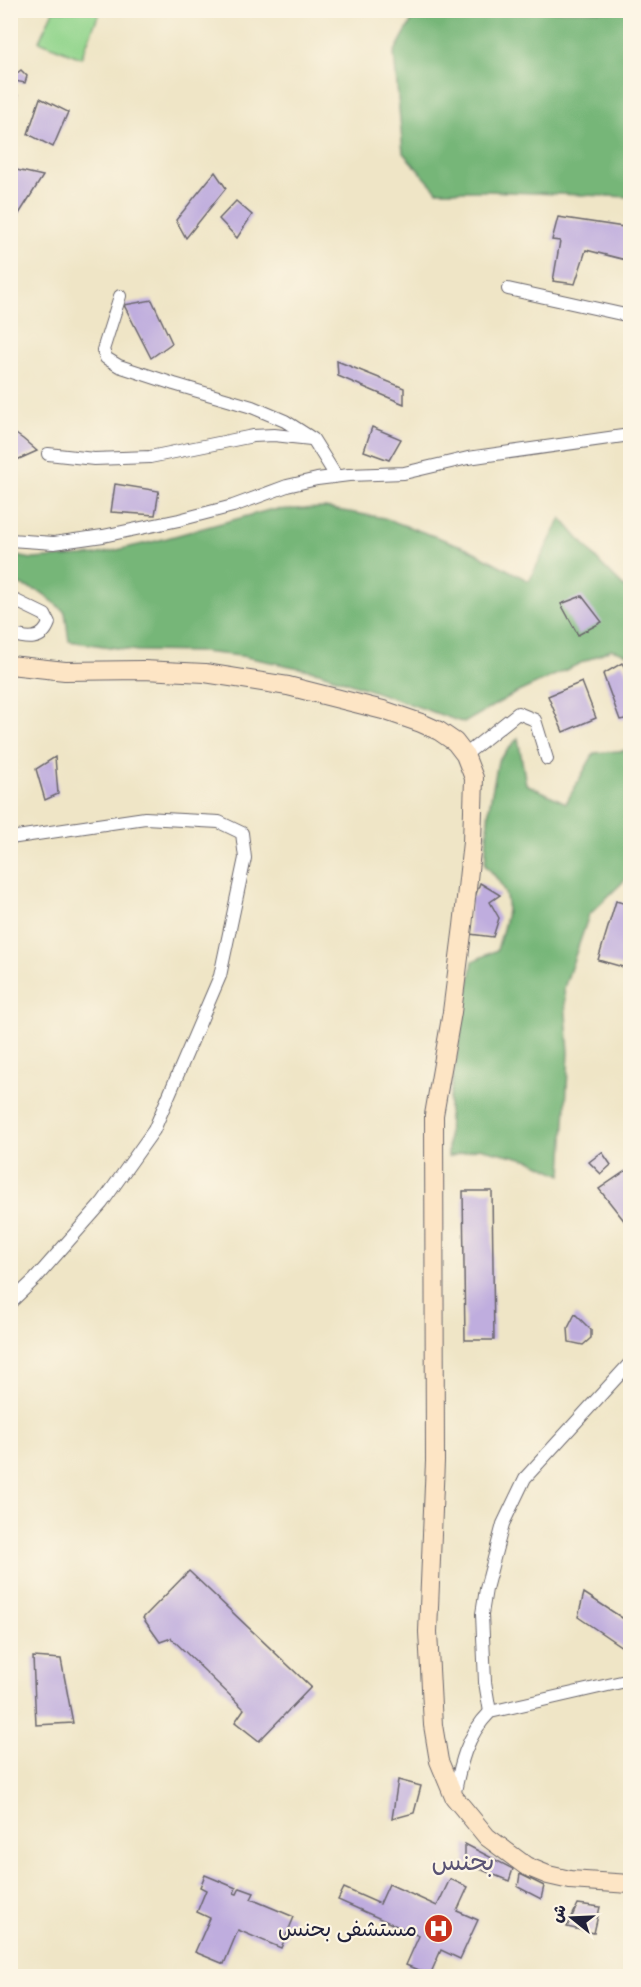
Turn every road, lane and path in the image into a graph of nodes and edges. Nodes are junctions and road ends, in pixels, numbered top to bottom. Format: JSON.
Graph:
{"nodes":[{"id":1,"x":508,"y":289,"type":"dead end"},
{"id":2,"x":120,"y":296,"type":"dead end"},
{"id":3,"x":630,"y":316,"type":"edge"},
{"id":4,"x":630,"y":435,"type":"edge"},
{"id":5,"x":313,"y":439,"type":"junction"},
{"id":6,"x":48,"y":454,"type":"dead end"},
{"id":7,"x":336,"y":477,"type":"junction"},
{"id":8,"x":10,"y":540,"type":"edge"},
{"id":9,"x":10,"y":598,"type":"edge"},
{"id":10,"x":10,"y":634,"type":"edge"},
{"id":11,"x":10,"y":664,"type":"edge"},
{"id":12,"x":465,"y":755,"type":"junction"},
{"id":13,"x":547,"y":759,"type":"dead end"},
{"id":14,"x":10,"y":838,"type":"edge"},
{"id":15,"x":10,"y":1303,"type":"edge"},
{"id":16,"x":630,"y":1363,"type":"edge"},
{"id":17,"x":630,"y":1680,"type":"edge"},
{"id":18,"x":490,"y":1712,"type":"junction"},
{"id":19,"x":454,"y":1797,"type":"junction"},
{"id":20,"x":630,"y":1884,"type":"edge"}],
"edges":[{"from":1,"to":3,"type":"street"},
{"from":2,"to":5,"type":"street"},
{"from":4,"to":7,"type":"street"},
{"from":5,"to":6,"type":"street"},
{"from":5,"to":7,"type":"street"},
{"from":7,"to":8,"type":"street"},
{"from":9,"to":10,"type":"street"},
{"from":11,"to":12,"type":"main road"},
{"from":12,"to":13,"type":"street"},
{"from":12,"to":19,"type":"main road"},
{"from":14,"to":15,"type":"street"},
{"from":16,"to":18,"type":"street"},
{"from":17,"to":18,"type":"street"},
{"from":18,"to":19,"type":"street"},
{"from":19,"to":20,"type":"main road"}]}
